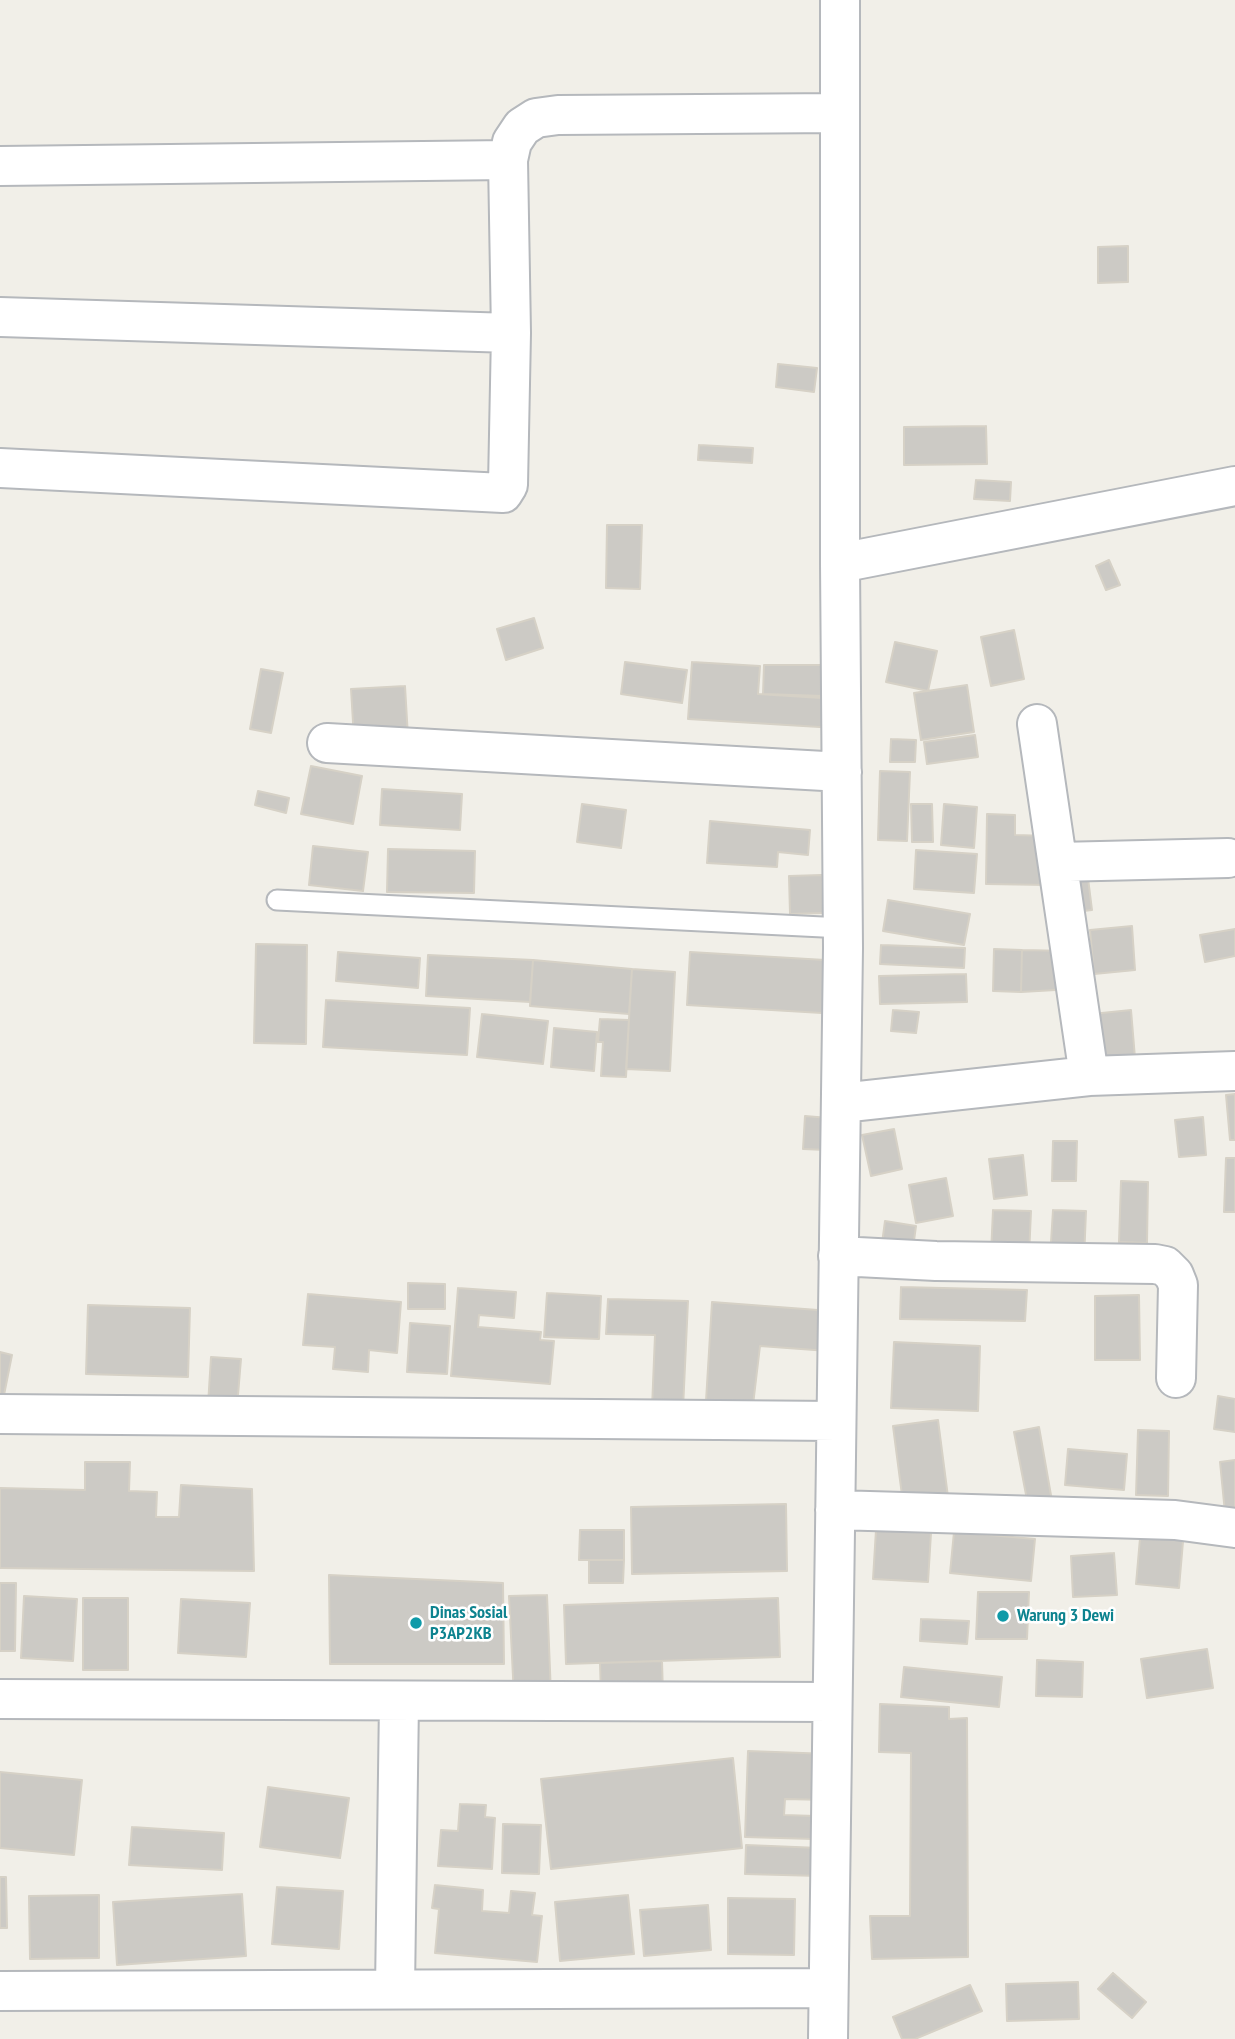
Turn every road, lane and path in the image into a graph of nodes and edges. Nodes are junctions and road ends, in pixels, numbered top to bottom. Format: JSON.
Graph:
{"nodes":[{"id":1,"x":840,"y":0,"type":"edge"},
{"id":2,"x":840,"y":113,"type":"junction"},
{"id":3,"x":508,"y":160,"type":"junction"},
{"id":4,"x":0,"y":166,"type":"edge"},
{"id":5,"x":0,"y":317,"type":"edge"},
{"id":6,"x":511,"y":333,"type":"junction"},
{"id":7,"x":0,"y":468,"type":"edge"},
{"id":8,"x":1235,"y":486,"type":"edge"},
{"id":9,"x":840,"y":563,"type":"junction"},
{"id":10,"x":1037,"y":723,"type":"dead end"},
{"id":11,"x":327,"y":743,"type":"dead end"},
{"id":12,"x":842,"y":772,"type":"junction"},
{"id":13,"x":1228,"y":858,"type":"dead end"},
{"id":14,"x":1058,"y":862,"type":"junction"},
{"id":15,"x":277,"y":900,"type":"dead end"},
{"id":16,"x":843,"y":928,"type":"junction"},
{"id":17,"x":1235,"y":1071,"type":"edge"},
{"id":18,"x":1089,"y":1076,"type":"junction"},
{"id":19,"x":841,"y":1103,"type":"junction"},
{"id":20,"x":838,"y":1256,"type":"junction"},
{"id":21,"x":1176,"y":1378,"type":"dead end"},
{"id":22,"x":0,"y":1415,"type":"edge"},
{"id":23,"x":836,"y":1421,"type":"junction"},
{"id":24,"x":835,"y":1510,"type":"junction"},
{"id":25,"x":1235,"y":1528,"type":"edge"},
{"id":26,"x":0,"y":1699,"type":"edge"},
{"id":27,"x":399,"y":1701,"type":"junction"},
{"id":28,"x":832,"y":1702,"type":"junction"},
{"id":29,"x":395,"y":1989,"type":"junction"},
{"id":30,"x":0,"y":1991,"type":"edge"},
{"id":31,"x":828,"y":2013,"type":"edge"}],
"edges":[{"from":1,"to":2,"type":"street"},
{"from":2,"to":3,"type":"street"},
{"from":2,"to":9,"type":"street"},
{"from":3,"to":4,"type":"street"},
{"from":3,"to":6,"type":"street"},
{"from":5,"to":6,"type":"street"},
{"from":6,"to":7,"type":"street"},
{"from":8,"to":9,"type":"street"},
{"from":9,"to":12,"type":"street"},
{"from":10,"to":14,"type":"street"},
{"from":11,"to":12,"type":"street"},
{"from":12,"to":16,"type":"street"},
{"from":13,"to":14,"type":"street"},
{"from":14,"to":18,"type":"street"},
{"from":15,"to":16,"type":"lane"},
{"from":16,"to":19,"type":"street"},
{"from":17,"to":18,"type":"street"},
{"from":18,"to":19,"type":"street"},
{"from":19,"to":20,"type":"street"},
{"from":20,"to":21,"type":"street"},
{"from":20,"to":23,"type":"street"},
{"from":22,"to":23,"type":"street"},
{"from":23,"to":24,"type":"street"},
{"from":24,"to":25,"type":"street"},
{"from":24,"to":28,"type":"street"},
{"from":26,"to":27,"type":"street"},
{"from":27,"to":28,"type":"street"},
{"from":27,"to":29,"type":"street"},
{"from":28,"to":31,"type":"street"},
{"from":29,"to":30,"type":"street"},
{"from":29,"to":31,"type":"street"}]}
